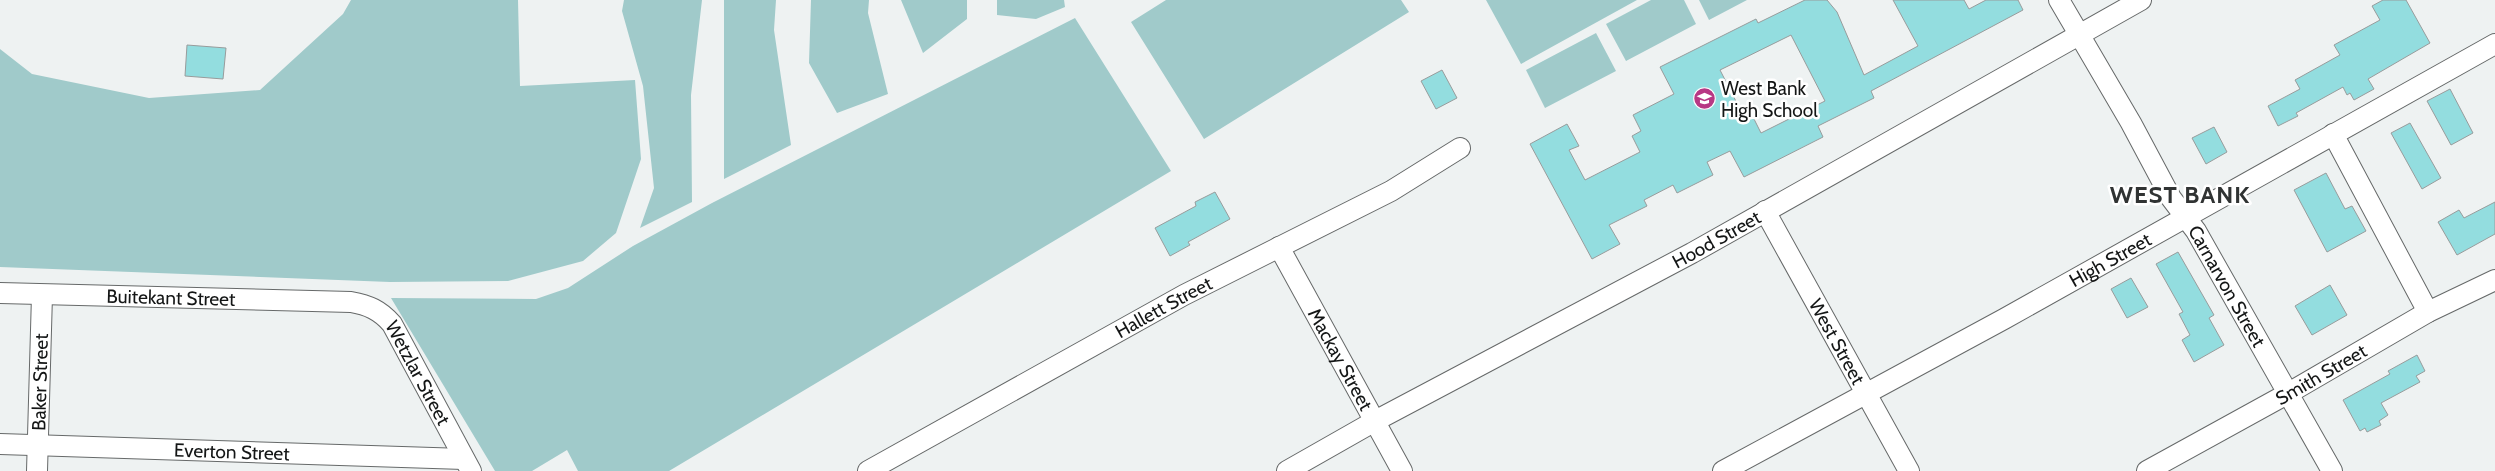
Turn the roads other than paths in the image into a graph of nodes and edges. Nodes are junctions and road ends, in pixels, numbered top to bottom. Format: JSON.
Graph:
{"nodes":[{"id":1,"x":2059,"y":0,"type":"edge"},
{"id":2,"x":2141,"y":0,"type":"edge"},
{"id":3,"x":2080,"y":33,"type":"junction"},
{"id":4,"x":2495,"y":44,"type":"edge"},
{"id":5,"x":2333,"y":134,"type":"junction"},
{"id":6,"x":1460,"y":148,"type":"dead end"},
{"id":7,"x":1765,"y":211,"type":"junction"},
{"id":8,"x":2185,"y":219,"type":"junction"},
{"id":9,"x":1279,"y":247,"type":"junction"},
{"id":10,"x":2495,"y":280,"type":"edge"},
{"id":11,"x":0,"y":293,"type":"edge"},
{"id":12,"x":42,"y":294,"type":"junction"},
{"id":13,"x":343,"y":303,"type":"joint"},
{"id":14,"x":2428,"y":312,"type":"junction"},
{"id":15,"x":1867,"y":393,"type":"junction"},
{"id":16,"x":2287,"y":394,"type":"junction"},
{"id":17,"x":1375,"y":421,"type":"junction"},
{"id":18,"x":0,"y":444,"type":"edge"},
{"id":19,"x":37,"y":446,"type":"junction"},
{"id":20,"x":467,"y":465,"type":"edge"},
{"id":21,"x":894,"y":465,"type":"edge"},
{"id":22,"x":37,"y":471,"type":"edge"},
{"id":23,"x":868,"y":471,"type":"edge"},
{"id":24,"x":1287,"y":471,"type":"edge"},
{"id":25,"x":1402,"y":471,"type":"edge"},
{"id":26,"x":1723,"y":471,"type":"edge"},
{"id":27,"x":1909,"y":471,"type":"edge"},
{"id":28,"x":2147,"y":471,"type":"edge"},
{"id":29,"x":2332,"y":471,"type":"edge"}],
"edges":[{"from":1,"to":3,"type":"street","name":"Carnarvon Street"},
{"from":2,"to":3,"type":"street","name":"Hood Street"},
{"from":3,"to":7,"type":"street","name":"Hood Street"},
{"from":3,"to":8,"type":"street","name":"Carnarvon Street"},
{"from":4,"to":5,"type":"street","name":"High Street"},
{"from":5,"to":8,"type":"street","name":"High Street"},
{"from":5,"to":14,"type":"street"},
{"from":6,"to":9,"type":"street","name":"Hallett Street"},
{"from":7,"to":15,"type":"street","name":"West Street"},
{"from":7,"to":17,"type":"street","name":"Hood Street"},
{"from":8,"to":15,"type":"street","name":"High Street"},
{"from":8,"to":16,"type":"street","name":"Carnarvon Street"},
{"from":9,"to":17,"type":"street","name":"Mackay Street"},
{"from":9,"to":21,"type":"street","name":"Hallett Street"},
{"from":10,"to":14,"type":"street","name":"Smith Street"},
{"from":11,"to":12,"type":"street","name":"Buitekant Street"},
{"from":12,"to":13,"type":"street","name":"Buitekant Street"},
{"from":12,"to":19,"type":"street","name":"Baker Street"},
{"from":13,"to":20,"type":"street","name":"Wetzlar Street"},
{"from":14,"to":16,"type":"street","name":"Smith Street"},
{"from":15,"to":26,"type":"street","name":"High Street"},
{"from":15,"to":27,"type":"street","name":"West Street"},
{"from":16,"to":28,"type":"street","name":"Smith Street"},
{"from":16,"to":29,"type":"street","name":"Carnarvon Street"},
{"from":17,"to":24,"type":"street","name":"Hood Street"},
{"from":17,"to":25,"type":"street","name":"Mackay Street"},
{"from":18,"to":19,"type":"street","name":"Everton Street"},
{"from":19,"to":20,"type":"street","name":"Everton Street"},
{"from":19,"to":22,"type":"street","name":"Baker Street"},
{"from":21,"to":23,"type":"street","name":"Hallett Street"}]}
